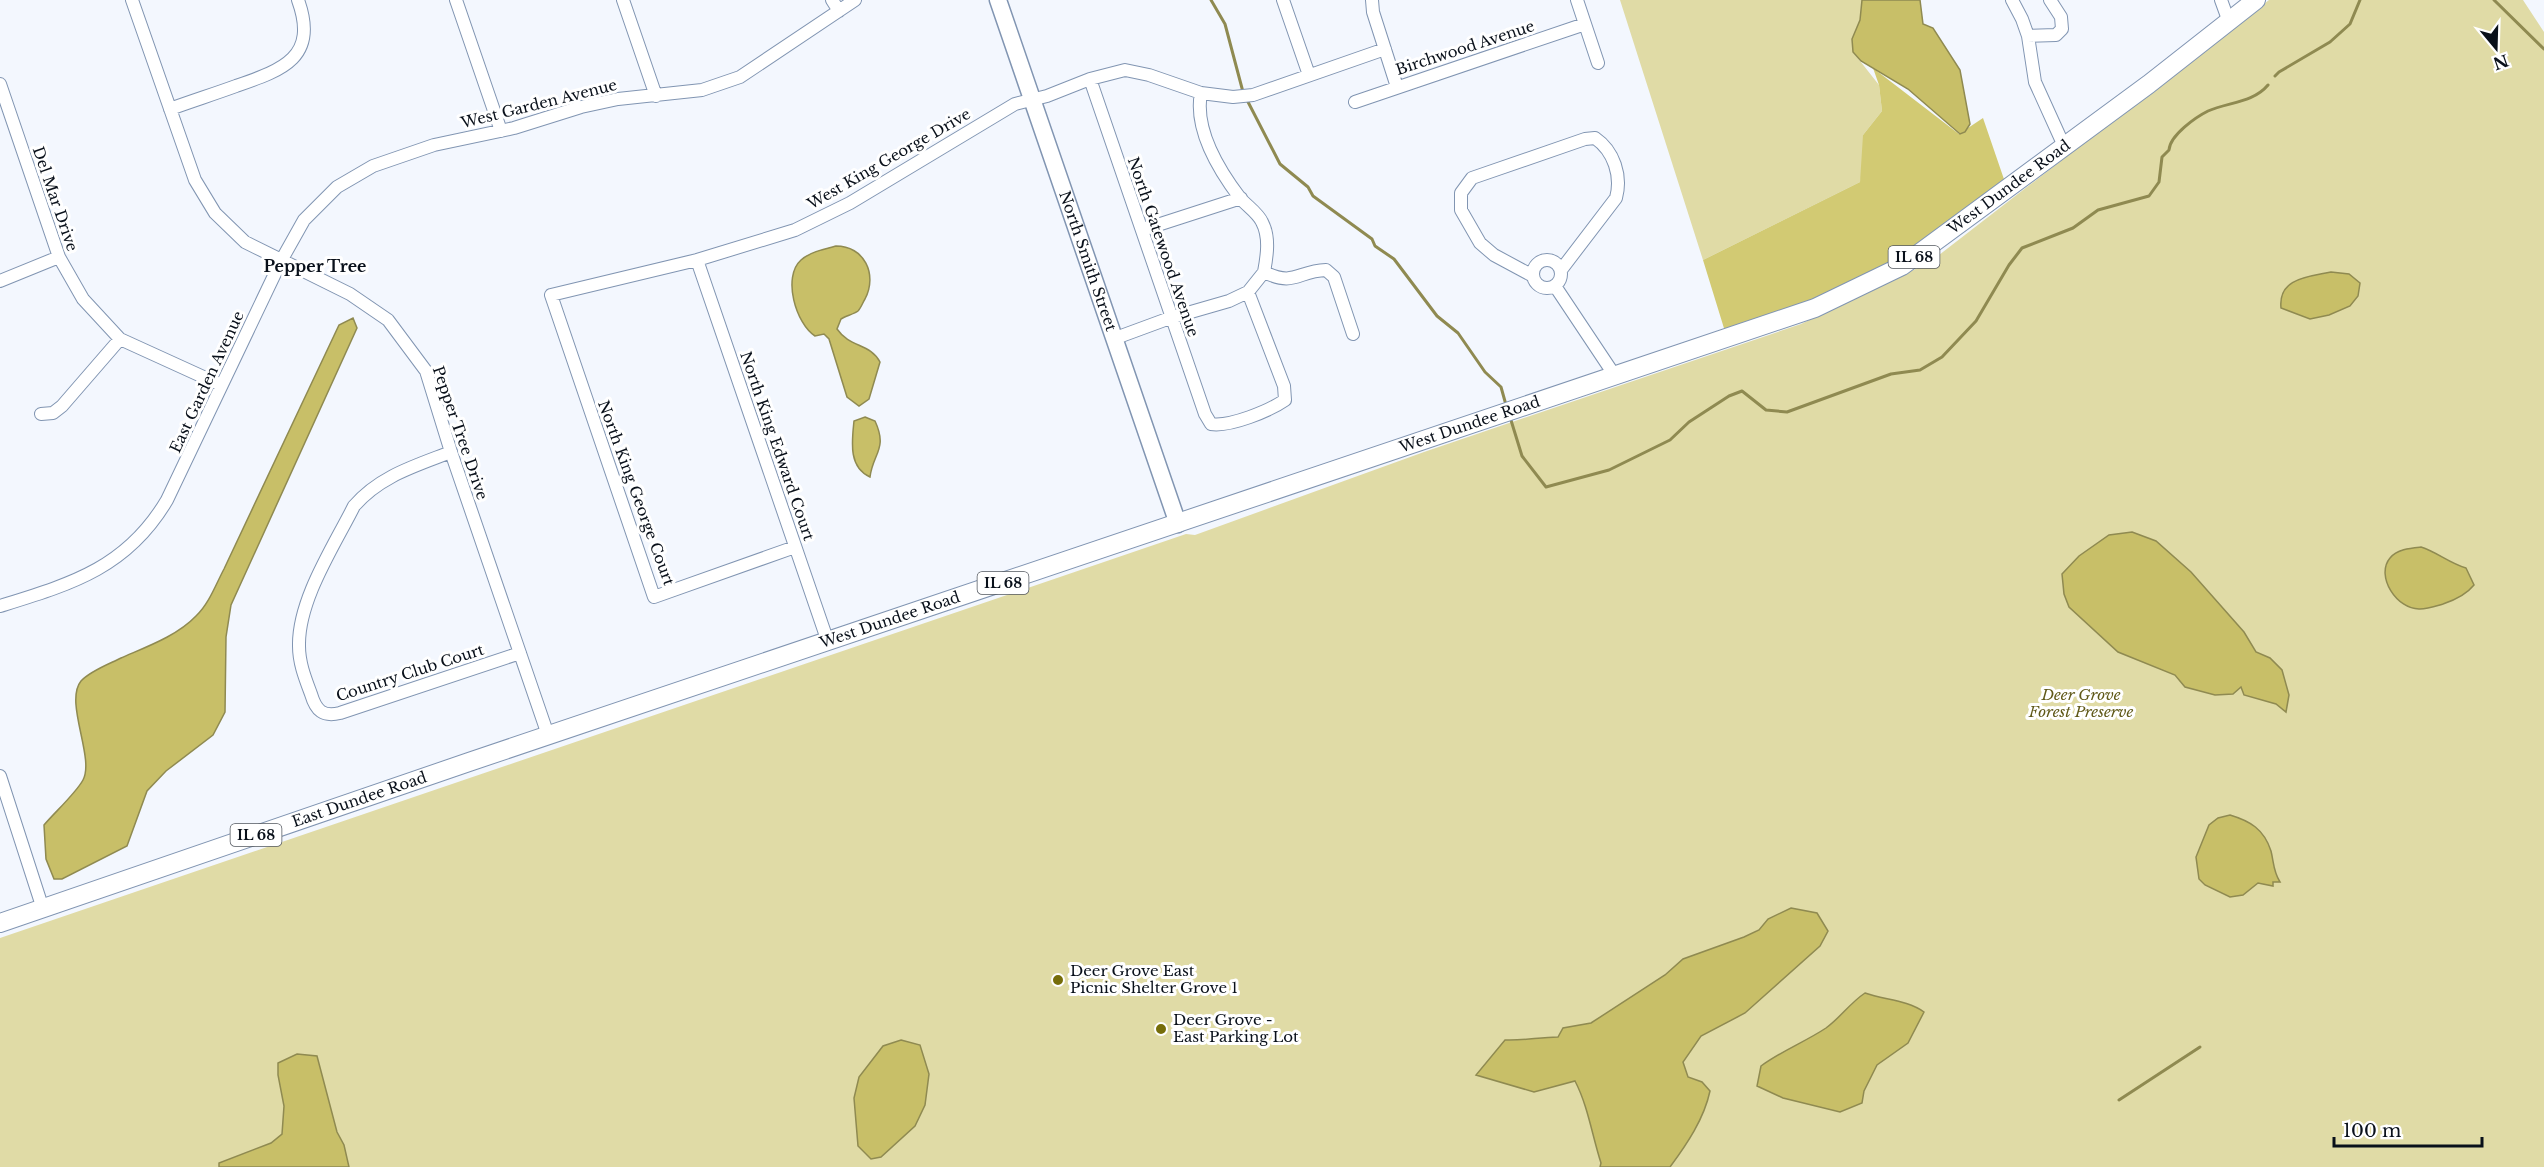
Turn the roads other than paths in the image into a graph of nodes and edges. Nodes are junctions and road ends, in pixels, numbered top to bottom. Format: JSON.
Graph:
{"nodes":[{"id":1,"x":132,"y":0,"type":"edge"},
{"id":2,"x":298,"y":0,"type":"edge"},
{"id":3,"x":456,"y":0,"type":"edge"},
{"id":4,"x":623,"y":0,"type":"edge"},
{"id":5,"x":855,"y":0,"type":"edge"},
{"id":6,"x":998,"y":0,"type":"edge"},
{"id":7,"x":1283,"y":0,"type":"edge"},
{"id":8,"x":1372,"y":0,"type":"edge"},
{"id":9,"x":1576,"y":0,"type":"edge"},
{"id":10,"x":2012,"y":0,"type":"edge"},
{"id":11,"x":2050,"y":0,"type":"edge"},
{"id":12,"x":2221,"y":0,"type":"edge"},
{"id":13,"x":2256,"y":0,"type":"edge"},
{"id":14,"x":835,"y":5,"type":"edge"},
{"id":15,"x":2229,"y":22,"type":"junction"},
{"id":16,"x":1585,"y":24,"type":"junction"},
{"id":17,"x":2028,"y":36,"type":"junction"},
{"id":18,"x":1385,"y":49,"type":"junction"},
{"id":19,"x":1598,"y":63,"type":"dead end"},
{"id":20,"x":1309,"y":75,"type":"junction"},
{"id":21,"x":1090,"y":79,"type":"junction"},
{"id":22,"x":0,"y":84,"type":"edge"},
{"id":23,"x":1397,"y":87,"type":"junction"},
{"id":24,"x":1201,"y":93,"type":"junction"},
{"id":25,"x":656,"y":96,"type":"junction"},
{"id":26,"x":1031,"y":100,"type":"junction"},
{"id":27,"x":1355,"y":102,"type":"dead end"},
{"id":28,"x":170,"y":109,"type":"junction"},
{"id":29,"x":501,"y":131,"type":"junction"},
{"id":30,"x":2064,"y":146,"type":"junction"},
{"id":31,"x":421,"y":149,"type":"joint"},
{"id":32,"x":1241,"y":198,"type":"junction"},
{"id":33,"x":1142,"y":230,"type":"junction"},
{"id":34,"x":58,"y":257,"type":"junction"},
{"id":35,"x":697,"y":260,"type":"junction"},
{"id":36,"x":281,"y":261,"type":"junction"},
{"id":37,"x":1561,"y":270,"type":"junction"},
{"id":38,"x":1264,"y":272,"type":"junction"},
{"id":39,"x":1533,"y":276,"type":"junction"},
{"id":40,"x":0,"y":281,"type":"edge"},
{"id":41,"x":1554,"y":286,"type":"junction"},
{"id":42,"x":1248,"y":292,"type":"junction"},
{"id":43,"x":551,"y":295,"type":"joint"},
{"id":44,"x":1170,"y":318,"type":"junction"},
{"id":45,"x":1353,"y":333,"type":"dead end"},
{"id":46,"x":120,"y":339,"type":"junction"},
{"id":47,"x":1113,"y":339,"type":"junction"},
{"id":48,"x":1615,"y":376,"type":"junction"},
{"id":49,"x":221,"y":385,"type":"junction"},
{"id":50,"x":41,"y":414,"type":"dead end"},
{"id":51,"x":451,"y":452,"type":"junction"},
{"id":52,"x":1178,"y":524,"type":"junction"},
{"id":53,"x":795,"y":547,"type":"junction"},
{"id":54,"x":0,"y":606,"type":"edge"},
{"id":55,"x":828,"y":642,"type":"junction"},
{"id":56,"x":520,"y":652,"type":"junction"},
{"id":57,"x":615,"y":713,"type":"joint"},
{"id":58,"x":548,"y":735,"type":"junction"},
{"id":59,"x":0,"y":776,"type":"edge"},
{"id":60,"x":43,"y":909,"type":"junction"},
{"id":61,"x":0,"y":923,"type":"edge"}],
"edges":[{"from":1,"to":28,"type":"street","name":"Pepper Tree Drive"},
{"from":2,"to":28,"type":"street"},
{"from":3,"to":29,"type":"street"},
{"from":4,"to":25,"type":"street"},
{"from":5,"to":14,"type":"street","name":"West Garden Avenue"},
{"from":6,"to":26,"type":"street","name":"North Smith Street"},
{"from":7,"to":20,"type":"street"},
{"from":8,"to":18,"type":"street"},
{"from":9,"to":16,"type":"street"},
{"from":10,"to":17,"type":"street"},
{"from":11,"to":17,"type":"street"},
{"from":12,"to":15,"type":"street"},
{"from":13,"to":15,"type":"main road","name":"West Dundee Road","number":"IL 68"},
{"from":14,"to":25,"type":"street","name":"West Garden Avenue"},
{"from":15,"to":30,"type":"main road","name":"West Dundee Road","number":"IL 68"},
{"from":16,"to":19,"type":"street"},
{"from":16,"to":23,"type":"street","name":"Birchwood Avenue"},
{"from":17,"to":30,"type":"street"},
{"from":18,"to":20,"type":"street","name":"West King George Drive"},
{"from":18,"to":23,"type":"street"},
{"from":20,"to":24,"type":"street","name":"West King George Drive"},
{"from":21,"to":24,"type":"street","name":"West King George Drive"},
{"from":21,"to":26,"type":"street","name":"West King George Drive"},
{"from":21,"to":33,"type":"street","name":"North Gatewood Avenue"},
{"from":22,"to":34,"type":"street","name":"Del Mar Drive"},
{"from":23,"to":27,"type":"street","name":"Birchwood Avenue"},
{"from":24,"to":32,"type":"street"},
{"from":25,"to":29,"type":"street","name":"West Garden Avenue"},
{"from":26,"to":35,"type":"street","name":"West King George Drive"},
{"from":26,"to":47,"type":"street","name":"North Smith Street"},
{"from":28,"to":36,"type":"street","name":"Pepper Tree Drive"},
{"from":29,"to":31,"type":"street","name":"West Garden Avenue"},
{"from":30,"to":48,"type":"main road","name":"West Dundee Road","number":"IL 68"},
{"from":31,"to":36,"type":"street","name":"East Garden Avenue"},
{"from":32,"to":33,"type":"street"},
{"from":32,"to":38,"type":"street"},
{"from":33,"to":44,"type":"street","name":"North Gatewood Avenue"},
{"from":34,"to":40,"type":"street"},
{"from":34,"to":46,"type":"street","name":"Del Mar Drive"},
{"from":35,"to":43,"type":"street","name":"West King George Drive"},
{"from":35,"to":53,"type":"street","name":"North King Edward Court"},
{"from":36,"to":49,"type":"street","name":"East Garden Avenue"},
{"from":36,"to":51,"type":"street","name":"Pepper Tree Drive"},
{"from":37,"to":39,"type":"street"},
{"from":37,"to":39,"type":"street"},
{"from":37,"to":41,"type":"street"},
{"from":38,"to":42,"type":"street"},
{"from":38,"to":45,"type":"street"},
{"from":39,"to":41,"type":"street"},
{"from":41,"to":48,"type":"street"},
{"from":42,"to":44,"type":"street"},
{"from":42,"to":44,"type":"street","name":"North Gatewood Avenue"},
{"from":43,"to":53,"type":"street","name":"North King George Court"},
{"from":44,"to":47,"type":"street"},
{"from":46,"to":49,"type":"street","name":"Del Mar Drive"},
{"from":46,"to":50,"type":"street"},
{"from":47,"to":52,"type":"street","name":"North Smith Street"},
{"from":48,"to":52,"type":"main road","name":"West Dundee Road","number":"IL 68"},
{"from":49,"to":54,"type":"street","name":"East Garden Avenue"},
{"from":51,"to":56,"type":"street","name":"Pepper Tree Drive"},
{"from":51,"to":56,"type":"street","name":"Country Club Court"},
{"from":52,"to":55,"type":"main road","name":"West Dundee Road","number":"IL 68"},
{"from":53,"to":55,"type":"street","name":"North King Edward Court"},
{"from":55,"to":57,"type":"main road","name":"West Dundee Road","number":"IL 68"},
{"from":56,"to":58,"type":"street","name":"Pepper Tree Drive"},
{"from":57,"to":58,"type":"main road","name":"East Dundee Road","number":"IL 68"},
{"from":58,"to":60,"type":"main road","name":"East Dundee Road","number":"IL 68"},
{"from":59,"to":60,"type":"street"},
{"from":60,"to":61,"type":"main road","name":"East Dundee Road","number":"IL 68"}]}
